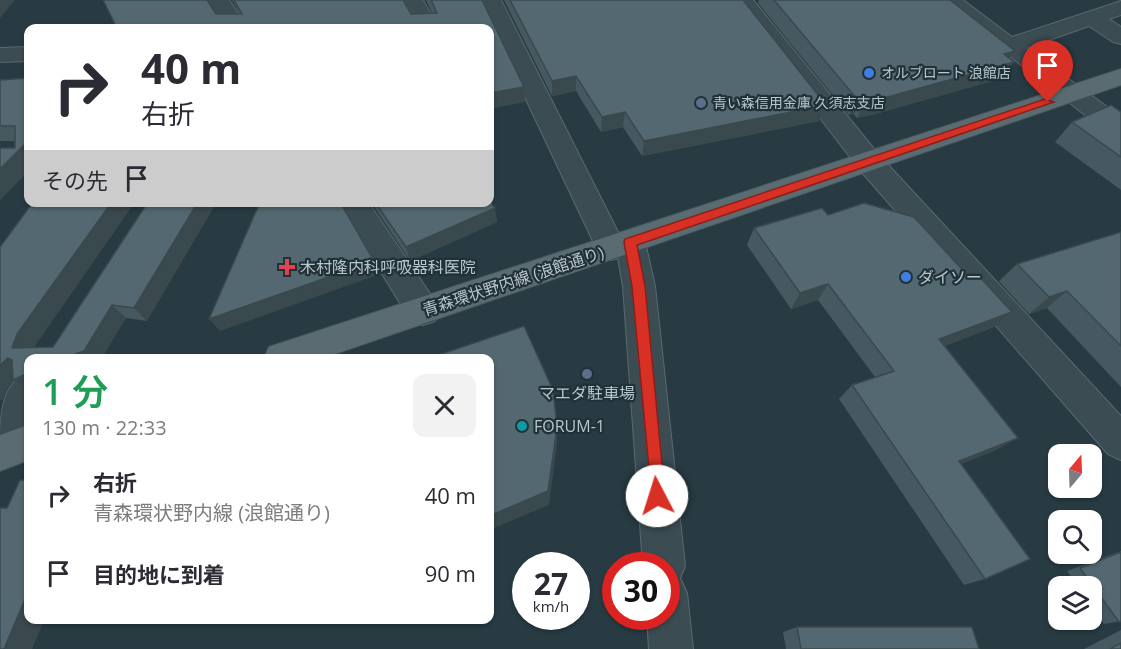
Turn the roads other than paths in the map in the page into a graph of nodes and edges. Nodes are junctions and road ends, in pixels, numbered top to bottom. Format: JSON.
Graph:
{"nodes":[{"id":1,"x":218,"y":0,"type":"edge"},
{"id":2,"x":412,"y":0,"type":"edge"},
{"id":3,"x":490,"y":0,"type":"edge"},
{"id":4,"x":741,"y":0,"type":"edge"},
{"id":5,"x":950,"y":0,"type":"edge"},
{"id":6,"x":1121,"y":8,"type":"edge"},
{"id":7,"x":1091,"y":18,"type":"junction"},
{"id":8,"x":234,"y":24,"type":"edge"},
{"id":9,"x":425,"y":24,"type":"edge"},
{"id":10,"x":1121,"y":37,"type":"edge"},
{"id":11,"x":1008,"y":46,"type":"junction"},
{"id":12,"x":24,"y":54,"type":"edge"},
{"id":13,"x":0,"y":55,"type":"edge"},
{"id":14,"x":1121,"y":77,"type":"edge"},
{"id":15,"x":1071,"y":94,"type":"junction"},
{"id":16,"x":1121,"y":130,"type":"edge"},
{"id":17,"x":869,"y":162,"type":"junction"},
{"id":18,"x":355,"y":207,"type":"edge"},
{"id":19,"x":620,"y":245,"type":"junction"},
{"id":20,"x":423,"y":311,"type":"junction"},
{"id":21,"x":293,"y":354,"type":"edge"},
{"id":22,"x":24,"y":394,"type":"edge"},
{"id":23,"x":0,"y":431,"type":"edge"},
{"id":24,"x":1121,"y":442,"type":"edge"},
{"id":25,"x":24,"y":444,"type":"edge"},
{"id":26,"x":0,"y":453,"type":"edge"},
{"id":27,"x":663,"y":552,"type":"edge"},
{"id":28,"x":669,"y":630,"type":"edge"},
{"id":29,"x":671,"y":649,"type":"edge"}],
"edges":[{"from":1,"to":8,"type":"street"},
{"from":2,"to":9,"type":"street"},
{"from":3,"to":19,"type":"street"},
{"from":4,"to":17,"type":"street"},
{"from":5,"to":11,"type":"street"},
{"from":6,"to":7,"type":"street"},
{"from":7,"to":10,"type":"street"},
{"from":7,"to":11,"type":"street"},
{"from":11,"to":15,"type":"street"},
{"from":12,"to":13,"type":"street"},
{"from":14,"to":15,"type":"main road","name":"青森環状野内線 (浪館通り)"},
{"from":15,"to":16,"type":"street"},
{"from":15,"to":17,"type":"main road","name":"青森環状野内線 (浪館通り)"},
{"from":17,"to":19,"type":"main road","name":"青森環状野内線 (浪館通り)"},
{"from":17,"to":24,"type":"street"},
{"from":18,"to":20,"type":"street"},
{"from":19,"to":20,"type":"main road","name":"青森環状野内線 (浪館通り)"},
{"from":19,"to":27,"type":"street"},
{"from":20,"to":21,"type":"main road","name":"青森環状野内線 (浪館通り)"},
{"from":22,"to":23,"type":"street"},
{"from":25,"to":26,"type":"main road"},
{"from":28,"to":29,"type":"street"}]}
